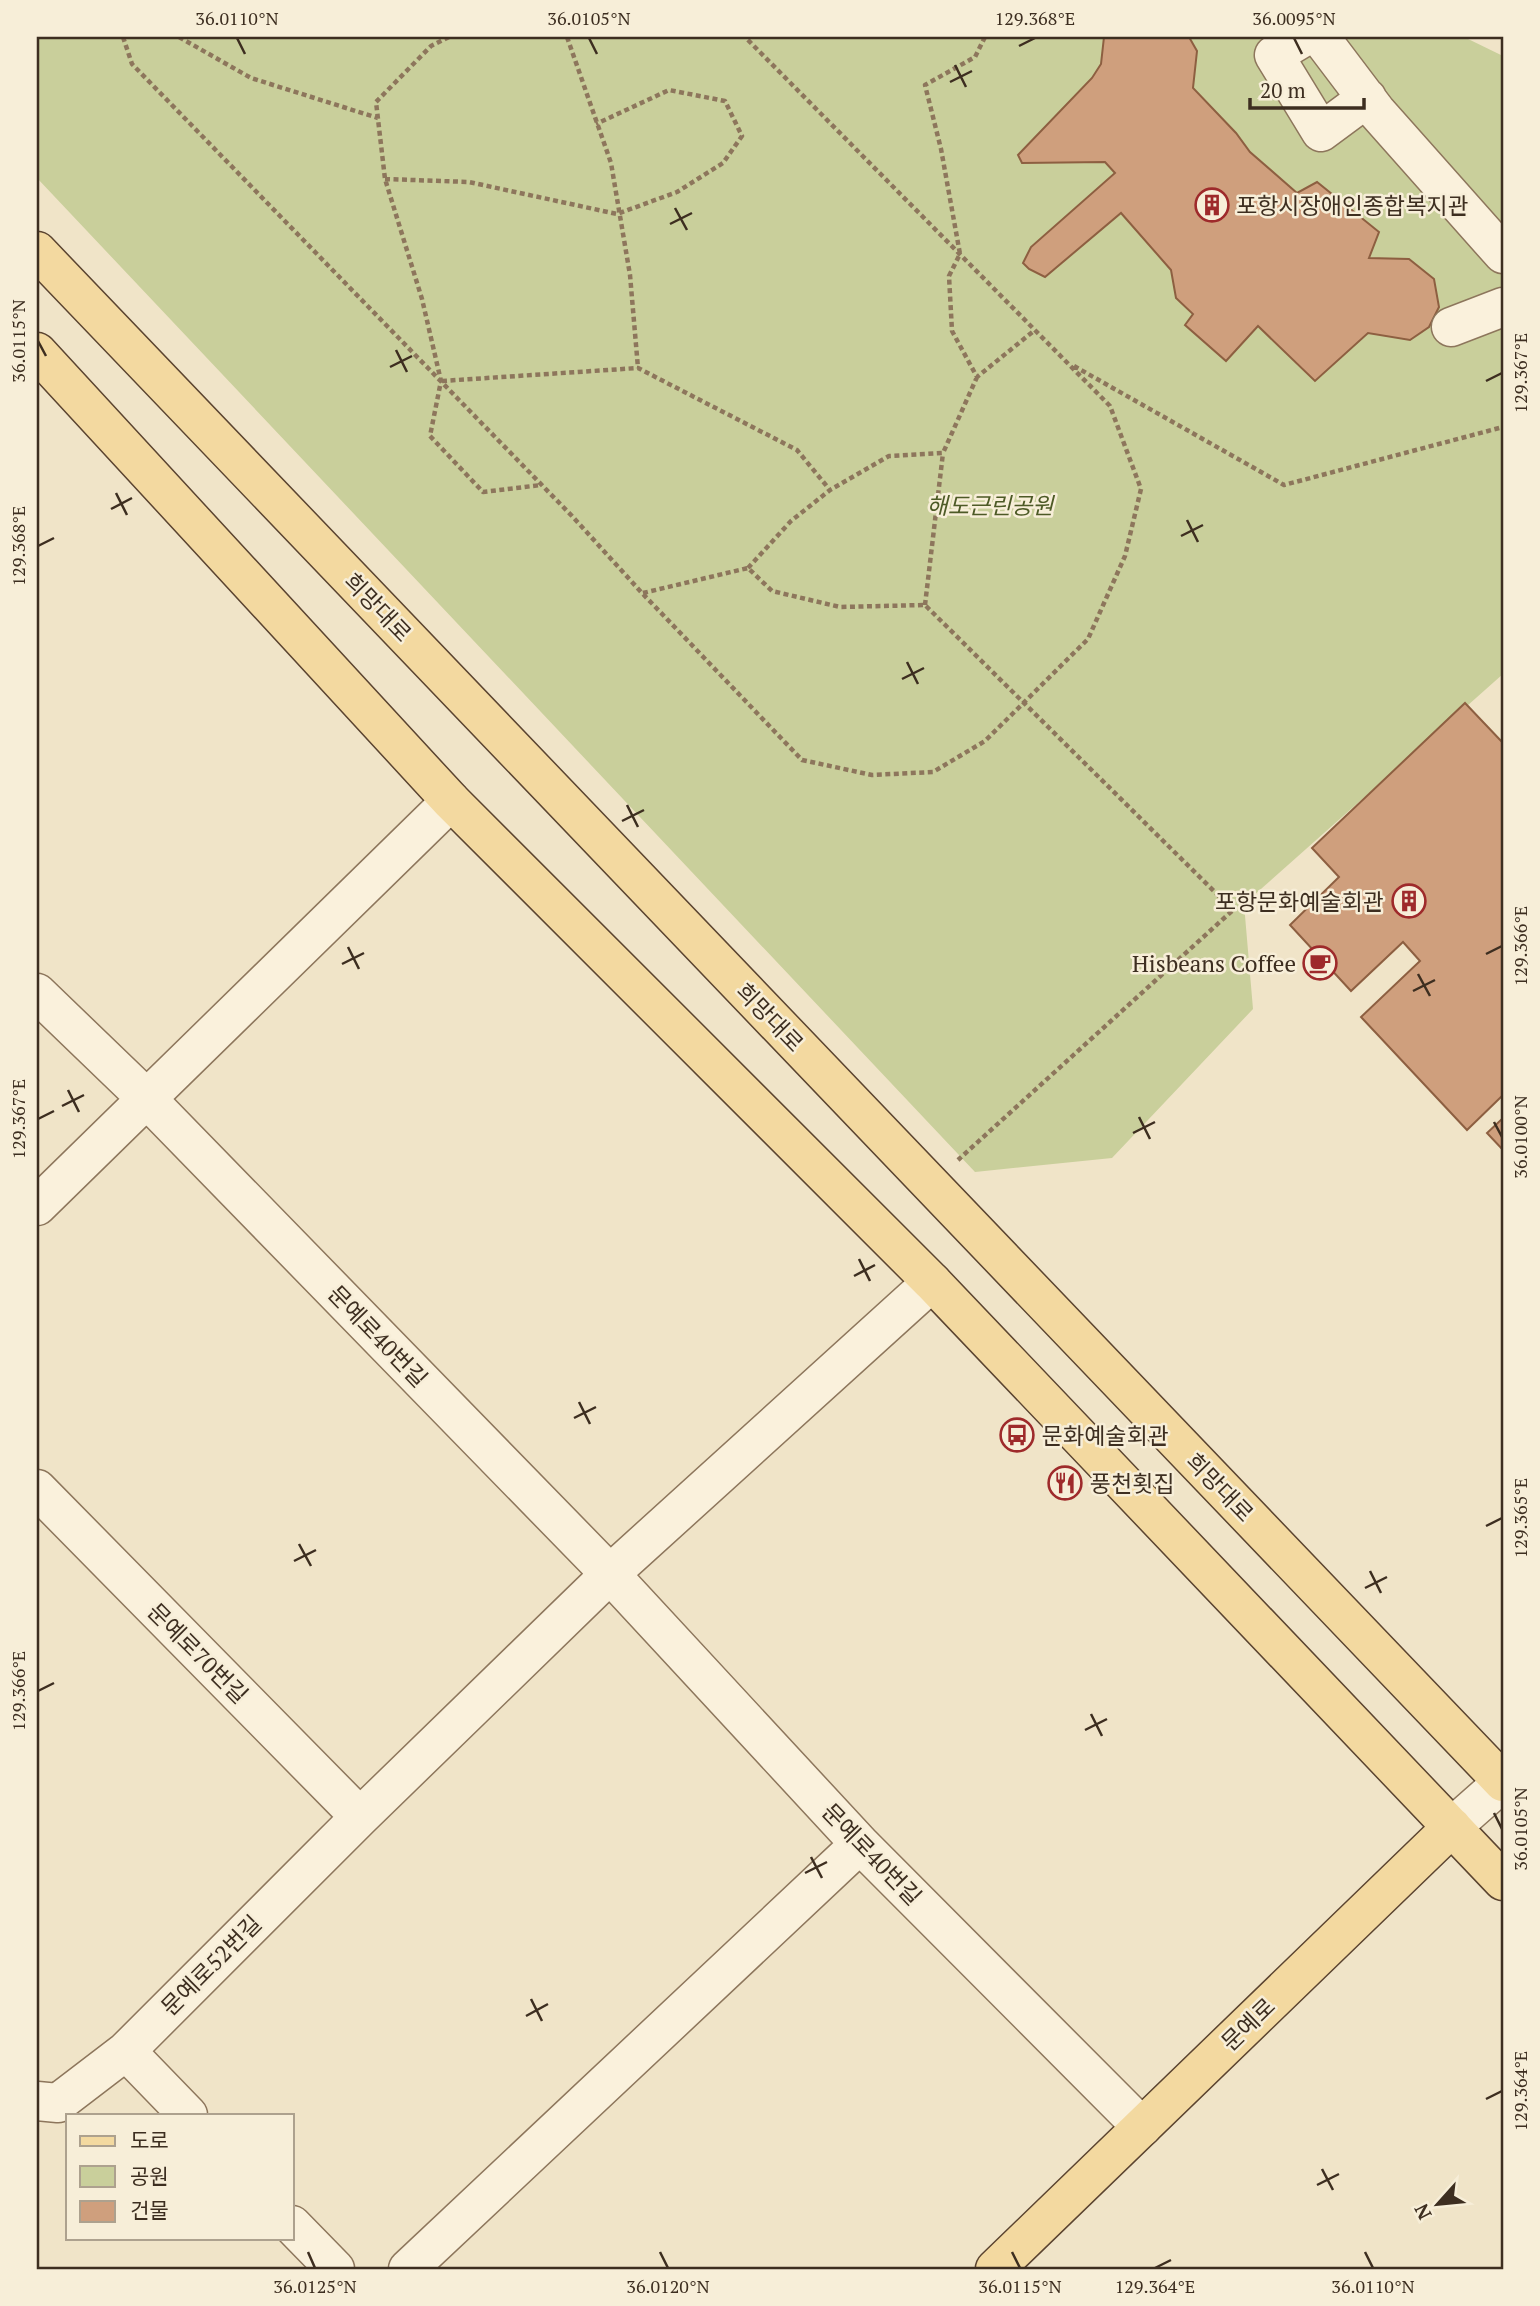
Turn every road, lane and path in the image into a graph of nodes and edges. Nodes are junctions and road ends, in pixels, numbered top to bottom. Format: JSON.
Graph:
{"nodes":[{"id":1,"x":123,"y":37,"type":"edge"},
{"id":2,"x":179,"y":37,"type":"edge"},
{"id":3,"x":449,"y":37,"type":"edge"},
{"id":4,"x":567,"y":37,"type":"edge"},
{"id":5,"x":745,"y":37,"type":"edge"},
{"id":6,"x":985,"y":37,"type":"edge"},
{"id":7,"x":1304,"y":37,"type":"edge"},
{"id":8,"x":1320,"y":37,"type":"edge"},
{"id":9,"x":1367,"y":98,"type":"junction"},
{"id":10,"x":378,"y":118,"type":"junction"},
{"id":11,"x":596,"y":124,"type":"junction"},
{"id":12,"x":385,"y":179,"type":"junction"},
{"id":13,"x":618,"y":214,"type":"junction"},
{"id":14,"x":37,"y":251,"type":"edge"},
{"id":15,"x":960,"y":254,"type":"junction"},
{"id":16,"x":1503,"y":254,"type":"edge"},
{"id":17,"x":1503,"y":307,"type":"edge"},
{"id":18,"x":1451,"y":327,"type":"dead end"},
{"id":19,"x":1035,"y":330,"type":"junction"},
{"id":20,"x":37,"y":352,"type":"edge"},
{"id":21,"x":1067,"y":362,"type":"junction"},
{"id":22,"x":638,"y":368,"type":"junction"},
{"id":23,"x":977,"y":377,"type":"junction"},
{"id":24,"x":441,"y":382,"type":"junction"},
{"id":25,"x":1503,"y":427,"type":"edge"},
{"id":26,"x":943,"y":453,"type":"junction"},
{"id":27,"x":542,"y":484,"type":"junction"},
{"id":28,"x":830,"y":490,"type":"junction"},
{"id":29,"x":748,"y":568,"type":"junction"},
{"id":30,"x":642,"y":593,"type":"junction"},
{"id":31,"x":925,"y":605,"type":"junction"},
{"id":32,"x":1023,"y":701,"type":"junction"},
{"id":33,"x":451,"y":801,"type":"junction"},
{"id":34,"x":43,"y":1005,"type":"edge"},
{"id":35,"x":146,"y":1098,"type":"junction"},
{"id":36,"x":930,"y":1184,"type":"junction"},
{"id":37,"x":37,"y":1206,"type":"edge"},
{"id":38,"x":932,"y":1282,"type":"junction"},
{"id":39,"x":37,"y":1489,"type":"edge"},
{"id":40,"x":610,"y":1574,"type":"junction"},
{"id":41,"x":1503,"y":1782,"type":"edge"},
{"id":42,"x":360,"y":1817,"type":"junction"},
{"id":43,"x":1452,"y":1827,"type":"junction"},
{"id":44,"x":860,"y":1844,"type":"junction"},
{"id":45,"x":1503,"y":1881,"type":"edge"},
{"id":46,"x":126,"y":2051,"type":"junction"},
{"id":47,"x":37,"y":2101,"type":"edge"},
{"id":48,"x":187,"y":2114,"type":"edge"},
{"id":49,"x":1142,"y":2127,"type":"junction"},
{"id":50,"x":294,"y":2227,"type":"edge"},
{"id":51,"x":335,"y":2269,"type":"edge"},
{"id":52,"x":408,"y":2269,"type":"edge"},
{"id":53,"x":995,"y":2269,"type":"edge"}],
"edges":[{"from":1,"to":24,"type":"path"},
{"from":2,"to":10,"type":"path"},
{"from":3,"to":10,"type":"path"},
{"from":4,"to":11,"type":"path"},
{"from":5,"to":15,"type":"path"},
{"from":6,"to":15,"type":"path"},
{"from":7,"to":9,"type":"street"},
{"from":8,"to":9,"type":"street"},
{"from":9,"to":16,"type":"street"},
{"from":10,"to":12,"type":"path"},
{"from":11,"to":13,"type":"path"},
{"from":11,"to":13,"type":"path"},
{"from":12,"to":13,"type":"path"},
{"from":12,"to":24,"type":"path"},
{"from":13,"to":22,"type":"path"},
{"from":14,"to":36,"type":"main road","name":"희망대로"},
{"from":15,"to":19,"type":"path"},
{"from":15,"to":23,"type":"path"},
{"from":17,"to":18,"type":"street"},
{"from":19,"to":21,"type":"path"},
{"from":19,"to":23,"type":"path"},
{"from":20,"to":33,"type":"main road"},
{"from":21,"to":25,"type":"path"},
{"from":21,"to":32,"type":"path"},
{"from":22,"to":24,"type":"path"},
{"from":22,"to":28,"type":"path"},
{"from":23,"to":26,"type":"path"},
{"from":24,"to":27,"type":"path"},
{"from":24,"to":27,"type":"path"},
{"from":26,"to":28,"type":"path"},
{"from":26,"to":31,"type":"path"},
{"from":27,"to":30,"type":"path"},
{"from":28,"to":29,"type":"path"},
{"from":29,"to":30,"type":"path"},
{"from":29,"to":31,"type":"path"},
{"from":30,"to":32,"type":"path"},
{"from":31,"to":32,"type":"path"},
{"from":32,"to":36,"type":"path"},
{"from":33,"to":35,"type":"street"},
{"from":33,"to":38,"type":"main road"},
{"from":34,"to":35,"type":"street","name":"문예로40번길"},
{"from":35,"to":37,"type":"street"},
{"from":35,"to":40,"type":"street","name":"문예로40번길"},
{"from":36,"to":41,"type":"main road","name":"희망대로"},
{"from":38,"to":40,"type":"street"},
{"from":38,"to":43,"type":"main road"},
{"from":39,"to":42,"type":"street","name":"문예로70번길"},
{"from":40,"to":42,"type":"street"},
{"from":40,"to":44,"type":"street","name":"문예로40번길"},
{"from":41,"to":43,"type":"street","name":"문예로"},
{"from":42,"to":46,"type":"street","name":"문예로52번길"},
{"from":43,"to":45,"type":"main road"},
{"from":43,"to":49,"type":"main road","name":"문예로"},
{"from":44,"to":49,"type":"street","name":"문예로40번길"},
{"from":44,"to":52,"type":"street"},
{"from":46,"to":47,"type":"street"},
{"from":46,"to":48,"type":"street"},
{"from":49,"to":53,"type":"main road","name":"문예로"},
{"from":50,"to":51,"type":"street"}]}
